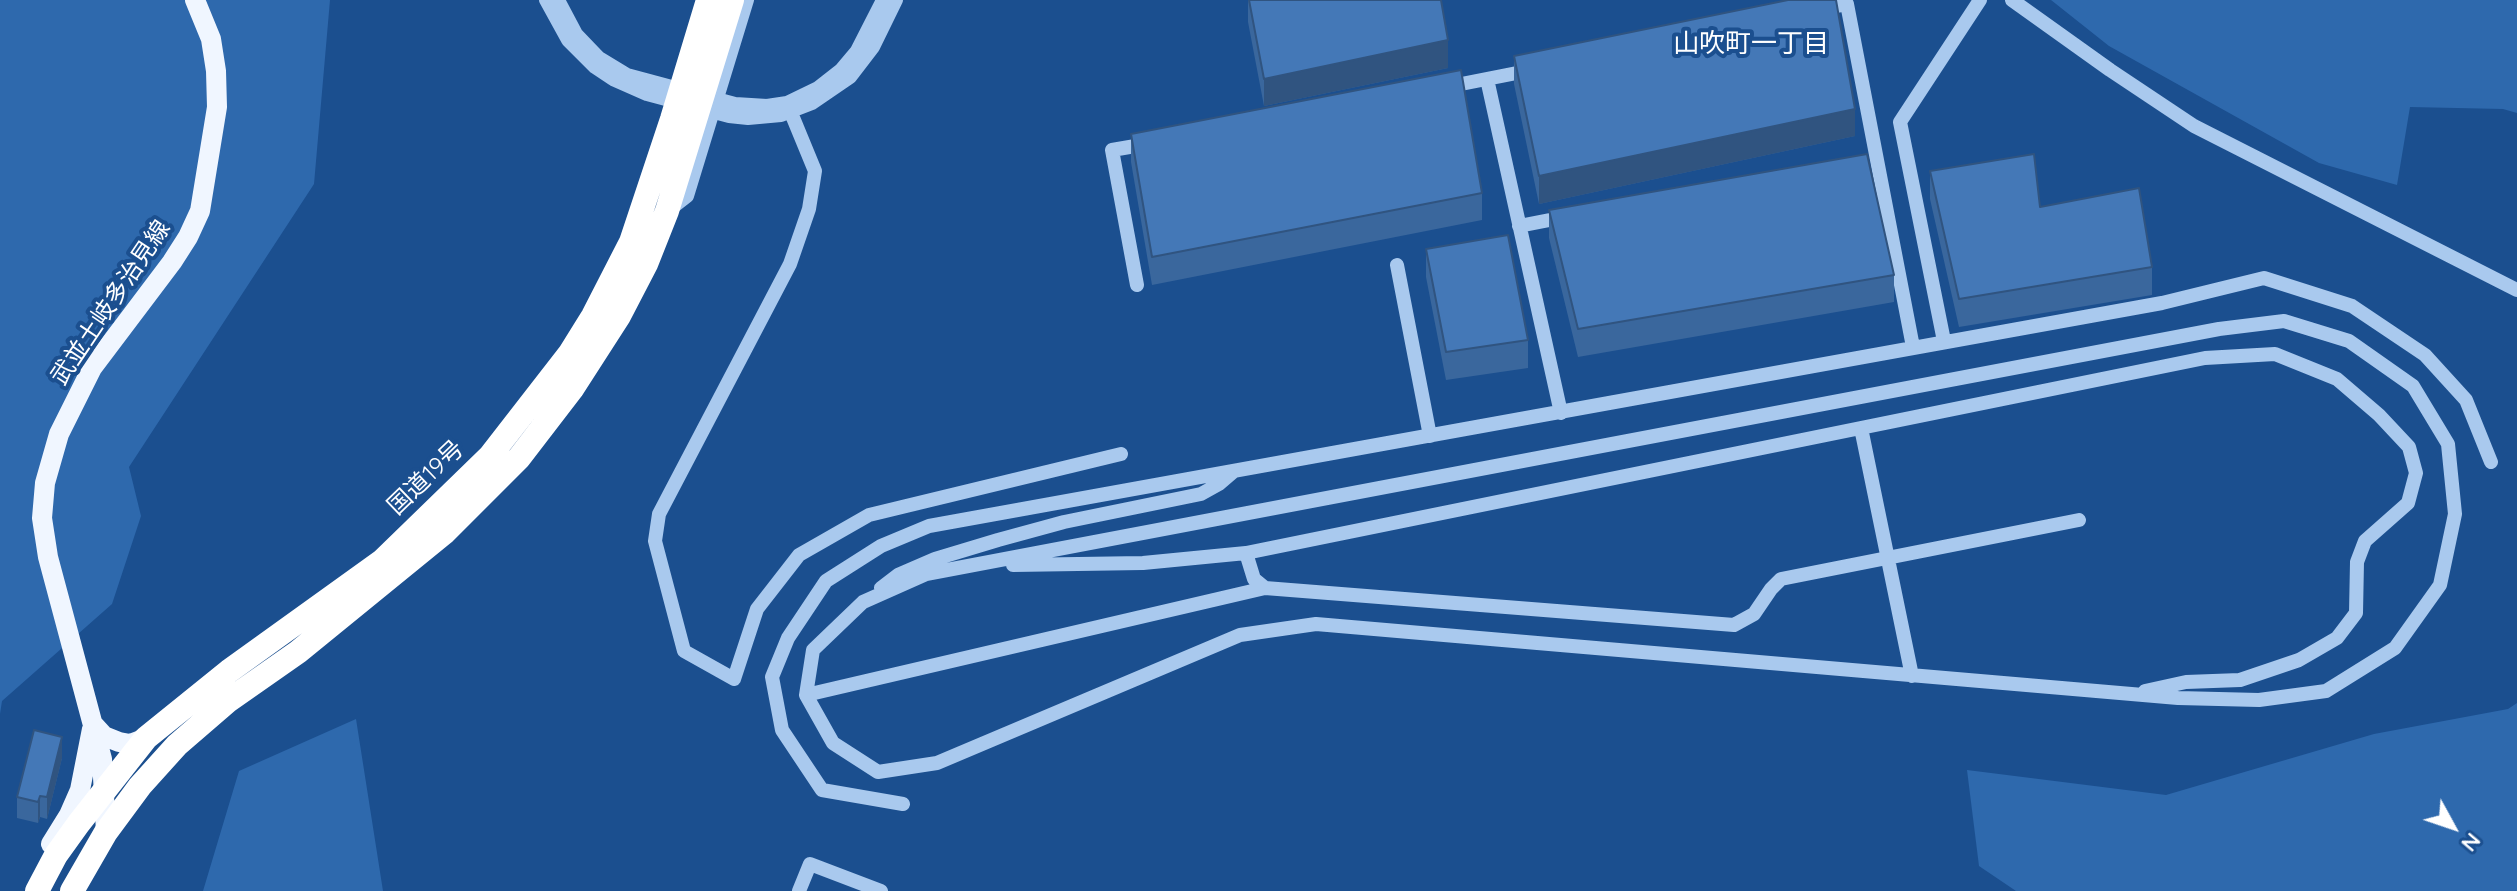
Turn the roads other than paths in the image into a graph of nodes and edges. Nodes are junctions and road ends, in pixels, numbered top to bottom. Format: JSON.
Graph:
{"nodes":[{"id":1,"x":195,"y":0,"type":"edge"},
{"id":2,"x":546,"y":0,"type":"edge"},
{"id":3,"x":558,"y":0,"type":"edge"},
{"id":4,"x":708,"y":0,"type":"edge"},
{"id":5,"x":732,"y":0,"type":"edge"},
{"id":6,"x":747,"y":0,"type":"edge"},
{"id":7,"x":883,"y":0,"type":"edge"},
{"id":8,"x":896,"y":0,"type":"edge"},
{"id":9,"x":1980,"y":0,"type":"edge"},
{"id":10,"x":2012,"y":0,"type":"edge"},
{"id":11,"x":1800,"y":14,"type":"edge"},
{"id":12,"x":1549,"y":66,"type":"edge"},
{"id":13,"x":1487,"y":79,"type":"junction"},
{"id":14,"x":649,"y":89,"type":"junction"},
{"id":15,"x":1425,"y":91,"type":"edge"},
{"id":16,"x":789,"y":107,"type":"junction"},
{"id":17,"x":1159,"y":142,"type":"edge"},
{"id":18,"x":1876,"y":158,"type":"junction"},
{"id":19,"x":1861,"y":161,"type":"edge"},
{"id":20,"x":667,"y":211,"type":"junction"},
{"id":21,"x":1581,"y":214,"type":"edge"},
{"id":22,"x":1519,"y":226,"type":"junction"},
{"id":23,"x":1397,"y":265,"type":"dead end"},
{"id":24,"x":1137,"y":285,"type":"dead end"},
{"id":25,"x":2517,"y":290,"type":"edge"},
{"id":26,"x":1944,"y":341,"type":"junction"},
{"id":27,"x":1913,"y":347,"type":"junction"},
{"id":28,"x":1561,"y":413,"type":"junction"},
{"id":29,"x":1861,"y":428,"type":"junction"},
{"id":30,"x":1430,"y":436,"type":"junction"},
{"id":31,"x":1121,"y":454,"type":"dead end"},
{"id":32,"x":2491,"y":462,"type":"dead end"},
{"id":33,"x":1233,"y":471,"type":"junction"},
{"id":34,"x":2079,"y":520,"type":"dead end"},
{"id":35,"x":1246,"y":553,"type":"junction"},
{"id":36,"x":1887,"y":558,"type":"junction"},
{"id":37,"x":973,"y":565,"type":"junction"},
{"id":38,"x":1265,"y":588,"type":"junction"},
{"id":39,"x":863,"y":602,"type":"junction"},
{"id":40,"x":1912,"y":676,"type":"junction"},
{"id":41,"x":2132,"y":694,"type":"junction"},
{"id":42,"x":806,"y":695,"type":"junction"},
{"id":43,"x":93,"y":724,"type":"junction"},
{"id":44,"x":146,"y":738,"type":"junction"},
{"id":45,"x":102,"y":792,"type":"junction"},
{"id":46,"x":903,"y":804,"type":"dead end"},
{"id":47,"x":106,"y":832,"type":"junction"},
{"id":48,"x":30,"y":891,"type":"edge"},
{"id":49,"x":37,"y":891,"type":"edge"},
{"id":50,"x":72,"y":891,"type":"edge"},
{"id":51,"x":799,"y":891,"type":"edge"},
{"id":52,"x":881,"y":891,"type":"edge"}],
"edges":[{"from":1,"to":43,"type":"main road","name":"武並土岐多治見線"},
{"from":2,"to":14,"type":"street"},
{"from":3,"to":14,"type":"street"},
{"from":4,"to":44,"type":"highway","name":"国道19号"},
{"from":5,"to":20,"type":"highway","name":"国道19号"},
{"from":6,"to":20,"type":"street"},
{"from":7,"to":16,"type":"street"},
{"from":8,"to":16,"type":"street"},
{"from":9,"to":26,"type":"street"},
{"from":10,"to":25,"type":"street"},
{"from":11,"to":18,"type":"street"},
{"from":12,"to":13,"type":"street"},
{"from":13,"to":15,"type":"street"},
{"from":13,"to":22,"type":"street"},
{"from":14,"to":16,"type":"street"},
{"from":16,"to":31,"type":"street"},
{"from":17,"to":24,"type":"street"},
{"from":18,"to":19,"type":"street"},
{"from":18,"to":27,"type":"street"},
{"from":20,"to":47,"type":"highway","name":"国道19号"},
{"from":21,"to":22,"type":"street"},
{"from":22,"to":28,"type":"street"},
{"from":23,"to":30,"type":"street"},
{"from":26,"to":27,"type":"street"},
{"from":26,"to":32,"type":"street"},
{"from":27,"to":28,"type":"street"},
{"from":28,"to":30,"type":"street"},
{"from":29,"to":35,"type":"street"},
{"from":29,"to":36,"type":"street"},
{"from":29,"to":41,"type":"street"},
{"from":30,"to":33,"type":"street"},
{"from":33,"to":39,"type":"street"},
{"from":33,"to":46,"type":"street"},
{"from":34,"to":36,"type":"street"},
{"from":35,"to":37,"type":"street"},
{"from":35,"to":38,"type":"street"},
{"from":36,"to":38,"type":"street"},
{"from":36,"to":40,"type":"street"},
{"from":37,"to":39,"type":"street"},
{"from":37,"to":41,"type":"street"},
{"from":38,"to":42,"type":"street"},
{"from":39,"to":42,"type":"street"},
{"from":40,"to":41,"type":"street"},
{"from":40,"to":42,"type":"street"},
{"from":43,"to":44,"type":"main road"},
{"from":43,"to":45,"type":"main road","name":"武並土岐多治見線"},
{"from":43,"to":48,"type":"main road"},
{"from":44,"to":45,"type":"highway","name":"国道19号"},
{"from":45,"to":47,"type":"main road","name":"武並土岐多治見線"},
{"from":45,"to":49,"type":"highway","name":"国道19号"},
{"from":47,"to":50,"type":"highway","name":"国道19号"},
{"from":51,"to":52,"type":"street"}]}
